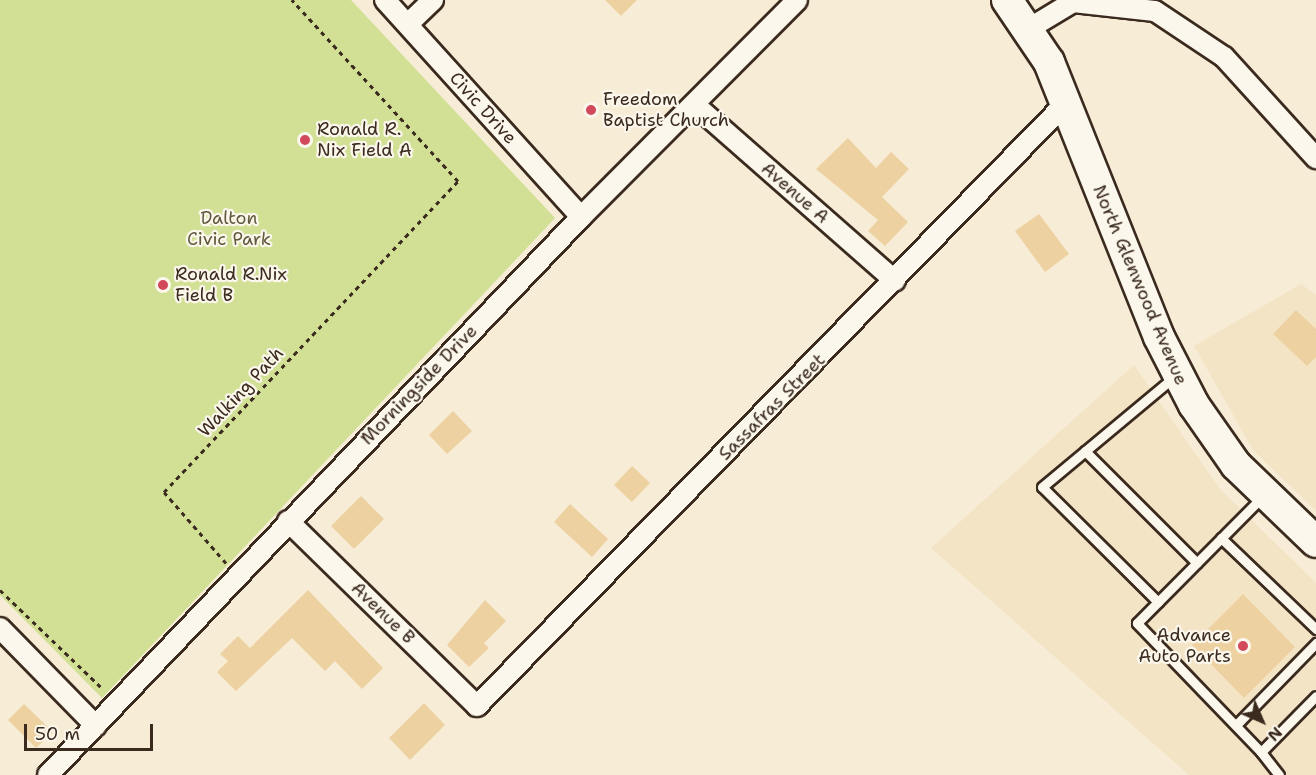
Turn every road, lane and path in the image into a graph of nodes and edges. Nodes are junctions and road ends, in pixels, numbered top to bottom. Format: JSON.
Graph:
{"nodes":[{"id":1,"x":292,"y":0,"type":"edge"},
{"id":2,"x":385,"y":0,"type":"edge"},
{"id":3,"x":433,"y":0,"type":"edge"},
{"id":4,"x":797,"y":0,"type":"edge"},
{"id":5,"x":1007,"y":0,"type":"edge"},
{"id":6,"x":408,"y":24,"type":"junction"},
{"id":7,"x":1030,"y":28,"type":"junction"},
{"id":8,"x":695,"y":105,"type":"junction"},
{"id":9,"x":1064,"y":105,"type":"junction"},
{"id":10,"x":1316,"y":158,"type":"edge"},
{"id":11,"x":581,"y":217,"type":"junction"},
{"id":12,"x":895,"y":281,"type":"junction"},
{"id":13,"x":1178,"y":374,"type":"junction"},
{"id":14,"x":1085,"y":451,"type":"junction"},
{"id":15,"x":1266,"y":493,"type":"junction"},
{"id":16,"x":288,"y":521,"type":"junction"},
{"id":17,"x":1221,"y":538,"type":"junction"},
{"id":18,"x":1316,"y":542,"type":"edge"},
{"id":19,"x":1197,"y":563,"type":"junction"},
{"id":20,"x":231,"y":569,"type":"dead end"},
{"id":21,"x":0,"y":590,"type":"edge"},
{"id":22,"x":1158,"y":602,"type":"junction"},
{"id":23,"x":0,"y":628,"type":"edge"},
{"id":24,"x":1316,"y":629,"type":"edge"},
{"id":25,"x":1316,"y":643,"type":"edge"},
{"id":26,"x":109,"y":683,"type":"dead end"},
{"id":27,"x":1316,"y":696,"type":"edge"},
{"id":28,"x":477,"y":706,"type":"joint"},
{"id":29,"x":1238,"y":723,"type":"junction"},
{"id":30,"x":96,"y":726,"type":"junction"},
{"id":31,"x":1261,"y":752,"type":"junction"},
{"id":32,"x":48,"y":775,"type":"edge"},
{"id":33,"x":1279,"y":775,"type":"edge"}],
"edges":[{"from":1,"to":20,"type":"path","name":"Walking Path"},
{"from":2,"to":6,"type":"street","name":"Civic Drive"},
{"from":3,"to":6,"type":"street"},
{"from":4,"to":8,"type":"street","name":"Morningside Drive"},
{"from":5,"to":7,"type":"main road","name":"North Glenwood Avenue"},
{"from":6,"to":11,"type":"street","name":"Civic Drive"},
{"from":7,"to":9,"type":"main road","name":"North Glenwood Avenue"},
{"from":7,"to":10,"type":"street"},
{"from":8,"to":11,"type":"street","name":"Morningside Drive"},
{"from":8,"to":12,"type":"street","name":"Avenue A"},
{"from":9,"to":12,"type":"street","name":"Sassafras Street"},
{"from":9,"to":13,"type":"main road","name":"North Glenwood Avenue"},
{"from":11,"to":16,"type":"street","name":"Morningside Drive"},
{"from":12,"to":28,"type":"street","name":"Sassafras Street"},
{"from":13,"to":14,"type":"lane"},
{"from":13,"to":15,"type":"main road","name":"North Glenwood Avenue"},
{"from":14,"to":19,"type":"lane"},
{"from":14,"to":22,"type":"lane"},
{"from":15,"to":17,"type":"lane"},
{"from":15,"to":18,"type":"main road","name":"North Glenwood Avenue"},
{"from":16,"to":28,"type":"street","name":"Avenue B"},
{"from":16,"to":30,"type":"street","name":"Morningside Drive"},
{"from":17,"to":19,"type":"lane"},
{"from":17,"to":24,"type":"lane"},
{"from":19,"to":22,"type":"lane"},
{"from":21,"to":26,"type":"path"},
{"from":22,"to":29,"type":"lane"},
{"from":23,"to":30,"type":"street"},
{"from":25,"to":29,"type":"lane"},
{"from":27,"to":31,"type":"lane"},
{"from":29,"to":31,"type":"lane"},
{"from":30,"to":32,"type":"street","name":"Morningside Drive"},
{"from":31,"to":33,"type":"lane"}]}
